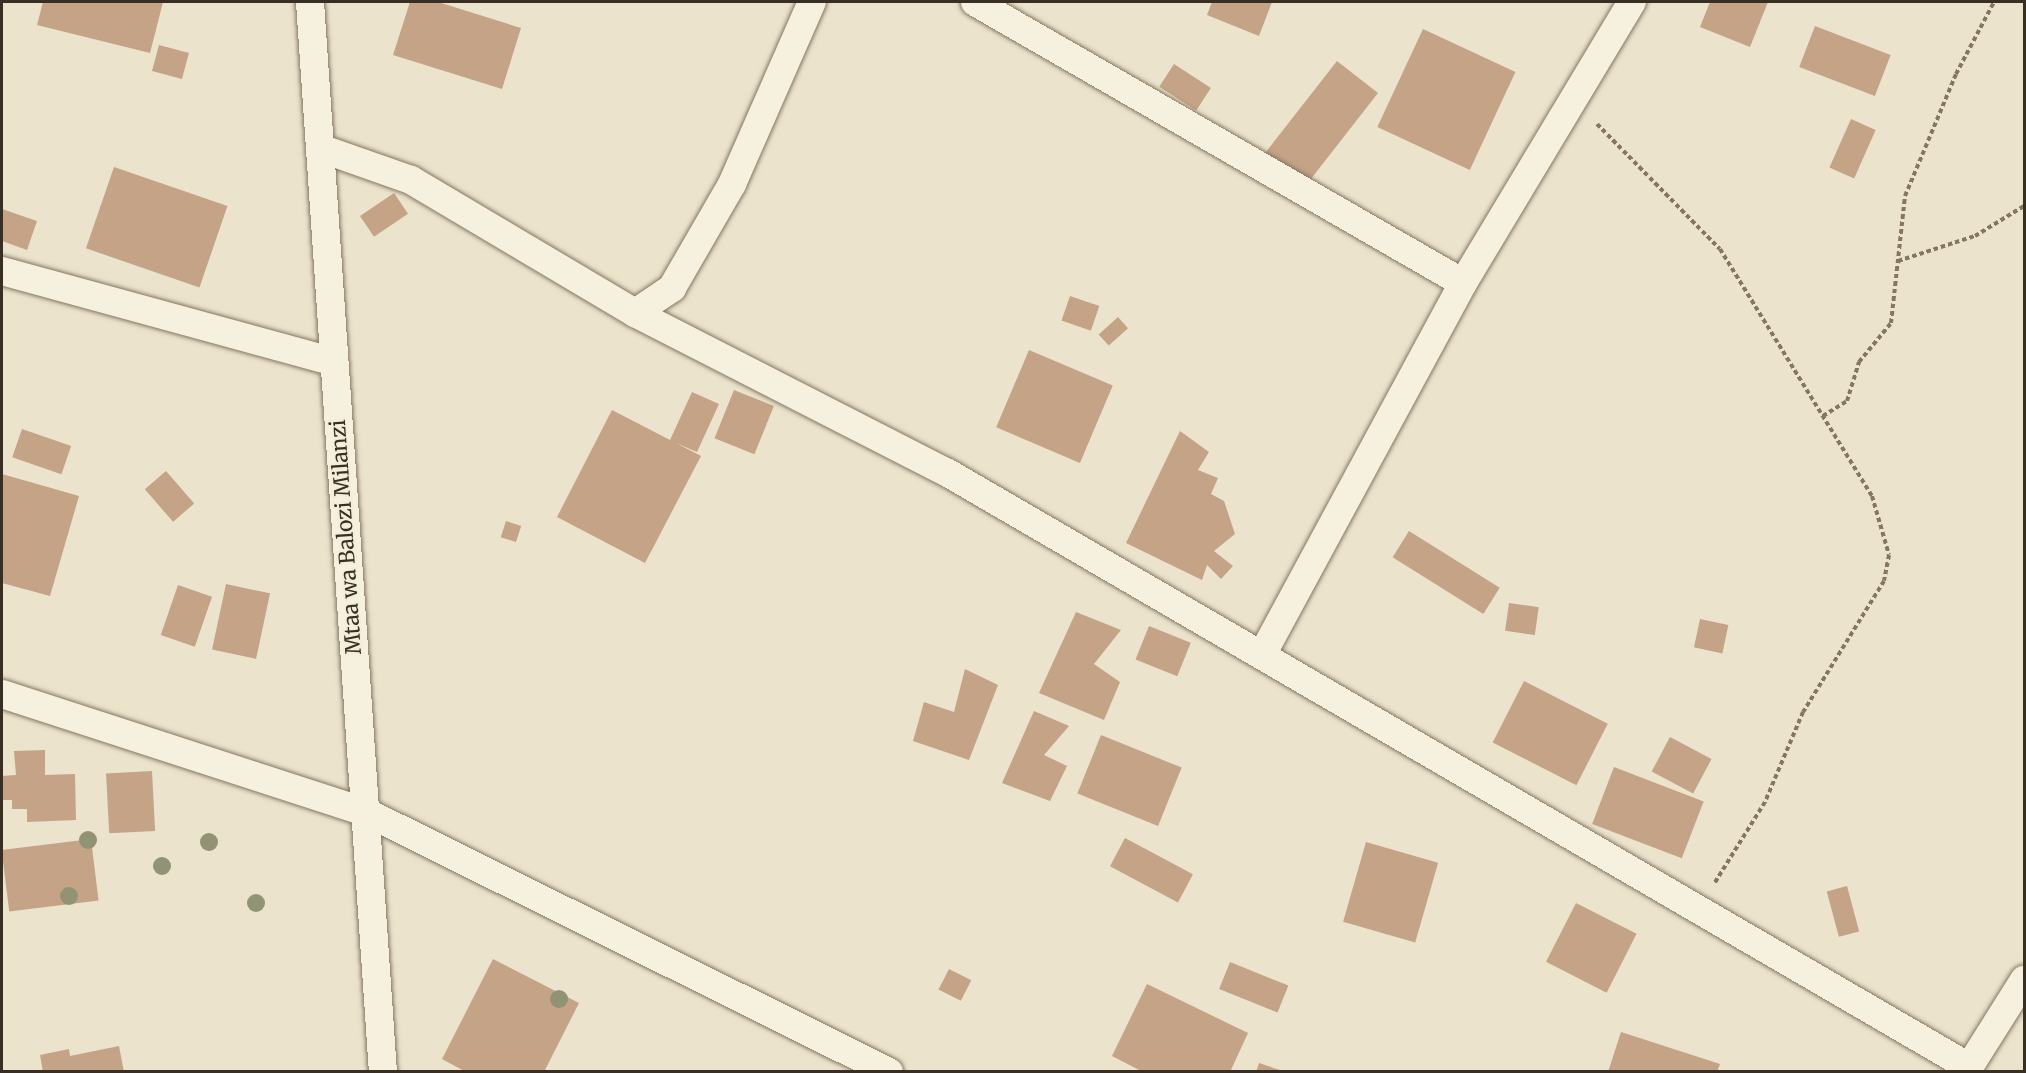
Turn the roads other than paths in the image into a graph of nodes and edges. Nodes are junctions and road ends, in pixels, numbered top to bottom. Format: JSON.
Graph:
{"nodes":[{"id":1,"x":310,"y":2,"type":"edge"},
{"id":2,"x":812,"y":2,"type":"edge"},
{"id":3,"x":975,"y":2,"type":"edge"},
{"id":4,"x":1632,"y":2,"type":"edge"},
{"id":5,"x":320,"y":148,"type":"junction"},
{"id":6,"x":2,"y":271,"type":"edge"},
{"id":7,"x":1463,"y":283,"type":"junction"},
{"id":8,"x":635,"y":313,"type":"junction"},
{"id":9,"x":334,"y":362,"type":"junction"},
{"id":10,"x":1263,"y":653,"type":"junction"},
{"id":11,"x":2,"y":694,"type":"edge"},
{"id":12,"x":366,"y":812,"type":"junction"},
{"id":13,"x":2025,"y":980,"type":"edge"},
{"id":14,"x":1967,"y":1069,"type":"edge"},
{"id":15,"x":383,"y":1071,"type":"edge"},
{"id":16,"x":889,"y":1071,"type":"edge"}],
"edges":[{"from":1,"to":5,"type":"street","name":"Mtaa wa Balozi Milanzi"},
{"from":2,"to":8,"type":"street"},
{"from":3,"to":7,"type":"street"},
{"from":4,"to":7,"type":"street"},
{"from":5,"to":8,"type":"street"},
{"from":5,"to":9,"type":"street","name":"Mtaa wa Balozi Milanzi"},
{"from":6,"to":9,"type":"street"},
{"from":7,"to":10,"type":"street"},
{"from":8,"to":10,"type":"street"},
{"from":9,"to":12,"type":"street","name":"Mtaa wa Balozi Milanzi"},
{"from":10,"to":14,"type":"street"},
{"from":11,"to":12,"type":"street"},
{"from":12,"to":15,"type":"street","name":"Mtaa wa Balozi Milanzi"},
{"from":12,"to":16,"type":"street"},
{"from":13,"to":14,"type":"street"}]}
